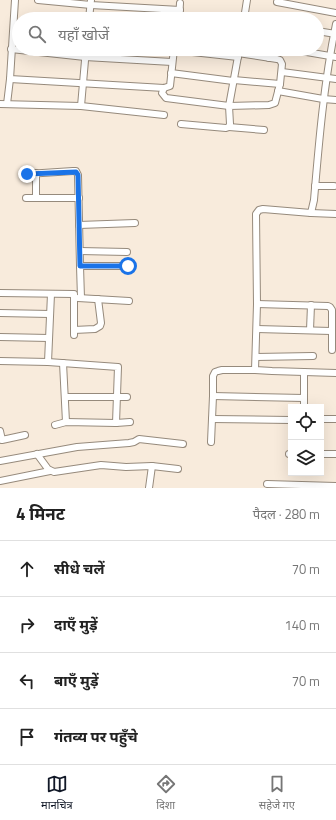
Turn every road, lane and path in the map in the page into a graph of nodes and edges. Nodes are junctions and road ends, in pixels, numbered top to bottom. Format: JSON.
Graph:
{"nodes":[{"id":1,"x":15,"y":0,"type":"edge"},
{"id":2,"x":38,"y":0,"type":"edge"},
{"id":3,"x":247,"y":0,"type":"edge"},
{"id":4,"x":91,"y":2,"type":"edge"},
{"id":5,"x":277,"y":2,"type":"dead end"},
{"id":6,"x":180,"y":3,"type":"dead end"},
{"id":7,"x":180,"y":10,"type":"joint"},
{"id":8,"x":15,"y":12,"type":"edge"},
{"id":9,"x":90,"y":12,"type":"edge"},
{"id":10,"x":245,"y":12,"type":"edge"},
{"id":11,"x":336,"y":12,"type":"edge"},
{"id":12,"x":336,"y":24,"type":"edge"},
{"id":13,"x":324,"y":32,"type":"edge"},
{"id":14,"x":335,"y":34,"type":"edge"},
{"id":15,"x":12,"y":49,"type":"edge"},
{"id":16,"x":76,"y":56,"type":"edge"},
{"id":17,"x":173,"y":56,"type":"edge"},
{"id":18,"x":237,"y":56,"type":"edge"},
{"id":19,"x":257,"y":56,"type":"edge"},
{"id":20,"x":333,"y":56,"type":"edge"},
{"id":21,"x":85,"y":57,"type":"junction"},
{"id":22,"x":269,"y":58,"type":"joint"},
{"id":23,"x":172,"y":62,"type":"junction"},
{"id":24,"x":282,"y":72,"type":"junction"},
{"id":25,"x":171,"y":74,"type":"junction"},
{"id":26,"x":326,"y":78,"type":"junction"},
{"id":27,"x":10,"y":79,"type":"junction"},
{"id":28,"x":336,"y":79,"type":"edge"},
{"id":29,"x":233,"y":80,"type":"junction"},
{"id":30,"x":83,"y":84,"type":"junction"},
{"id":31,"x":280,"y":84,"type":"junction"},
{"id":32,"x":164,"y":88,"type":"junction"},
{"id":33,"x":278,"y":91,"type":"junction"},
{"id":34,"x":323,"y":100,"type":"junction"},
{"id":35,"x":336,"y":100,"type":"edge"},
{"id":36,"x":0,"y":104,"type":"edge"},
{"id":37,"x":7,"y":104,"type":"junction"},
{"id":38,"x":81,"y":106,"type":"junction"},
{"id":39,"x":229,"y":106,"type":"junction"},
{"id":40,"x":164,"y":115,"type":"dead end"},
{"id":41,"x":181,"y":124,"type":"dead end"},
{"id":42,"x":229,"y":126,"type":"junction"},
{"id":43,"x":264,"y":130,"type":"dead end"},
{"id":44,"x":36,"y":173,"type":"junction"},
{"id":45,"x":27,"y":174,"type":"dead end"},
{"id":46,"x":315,"y":186,"type":"junction"},
{"id":47,"x":334,"y":186,"type":"dead end"},
{"id":48,"x":26,"y":198,"type":"dead end"},
{"id":49,"x":36,"y":198,"type":"junction"},
{"id":50,"x":79,"y":198,"type":"junction"},
{"id":51,"x":312,"y":214,"type":"junction"},
{"id":52,"x":336,"y":214,"type":"edge"},
{"id":53,"x":135,"y":223,"type":"dead end"},
{"id":54,"x":79,"y":224,"type":"junction"},
{"id":55,"x":80,"y":251,"type":"junction"},
{"id":56,"x":127,"y":252,"type":"dead end"},
{"id":57,"x":80,"y":266,"type":"junction"},
{"id":58,"x":128,"y":266,"type":"dead end"},
{"id":59,"x":0,"y":293,"type":"edge"},
{"id":60,"x":51,"y":294,"type":"junction"},
{"id":61,"x":74,"y":298,"type":"junction"},
{"id":62,"x":81,"y":298,"type":"junction"},
{"id":63,"x":98,"y":299,"type":"junction"},
{"id":64,"x":129,"y":301,"type":"dead end"},
{"id":65,"x":257,"y":304,"type":"junction"},
{"id":66,"x":310,"y":305,"type":"junction"},
{"id":67,"x":0,"y":313,"type":"edge"},
{"id":68,"x":50,"y":314,"type":"junction"},
{"id":69,"x":257,"y":329,"type":"junction"},
{"id":70,"x":310,"y":330,"type":"junction"},
{"id":71,"x":331,"y":330,"type":"junction"},
{"id":72,"x":0,"y":337,"type":"edge"},
{"id":73,"x":49,"y":338,"type":"junction"},
{"id":74,"x":332,"y":350,"type":"dead end"},
{"id":75,"x":312,"y":356,"type":"dead end"},
{"id":76,"x":256,"y":357,"type":"junction"},
{"id":77,"x":0,"y":361,"type":"edge"},
{"id":78,"x":48,"y":362,"type":"junction"},
{"id":79,"x":63,"y":363,"type":"junction"},
{"id":80,"x":255,"y":370,"type":"junction"},
{"id":81,"x":304,"y":372,"type":"junction"},
{"id":82,"x":336,"y":373,"type":"edge"},
{"id":83,"x":213,"y":396,"type":"junction"},
{"id":84,"x":65,"y":397,"type":"junction"},
{"id":85,"x":117,"y":397,"type":"junction"},
{"id":86,"x":127,"y":397,"type":"dead end"},
{"id":87,"x":304,"y":398,"type":"junction"},
{"id":88,"x":304,"y":404,"type":"edge"},
{"id":89,"x":212,"y":419,"type":"junction"},
{"id":90,"x":324,"y":419,"type":"edge"},
{"id":91,"x":336,"y":419,"type":"edge"},
{"id":92,"x":288,"y":420,"type":"edge"},
{"id":93,"x":66,"y":422,"type":"junction"},
{"id":94,"x":130,"y":422,"type":"dead end"},
{"id":95,"x":116,"y":423,"type":"junction"},
{"id":96,"x":55,"y":425,"type":"dead end"},
{"id":97,"x":0,"y":431,"type":"edge"},
{"id":98,"x":25,"y":435,"type":"dead end"},
{"id":99,"x":1,"y":440,"type":"edge"},
{"id":100,"x":211,"y":442,"type":"dead end"},
{"id":101,"x":183,"y":444,"type":"dead end"},
{"id":102,"x":37,"y":454,"type":"junction"},
{"id":103,"x":324,"y":454,"type":"edge"},
{"id":104,"x":336,"y":454,"type":"edge"},
{"id":105,"x":0,"y":461,"type":"edge"},
{"id":106,"x":152,"y":466,"type":"junction"},
{"id":107,"x":178,"y":468,"type":"dead end"},
{"id":108,"x":50,"y":471,"type":"junction"},
{"id":109,"x":0,"y":481,"type":"edge"},
{"id":110,"x":267,"y":484,"type":"dead end"},
{"id":111,"x":336,"y":486,"type":"edge"},
{"id":112,"x":149,"y":488,"type":"edge"}],
"edges":[{"from":1,"to":8,"type":"street"},
{"from":2,"to":4,"type":"street"},
{"from":3,"to":10,"type":"street"},
{"from":4,"to":7,"type":"street"},
{"from":4,"to":9,"type":"street"},
{"from":5,"to":11,"type":"street"},
{"from":6,"to":7,"type":"street"},
{"from":12,"to":14,"type":"street"},
{"from":13,"to":14,"type":"street"},
{"from":14,"to":20,"type":"street"},
{"from":15,"to":27,"type":"street"},
{"from":16,"to":21,"type":"street"},
{"from":17,"to":23,"type":"street"},
{"from":18,"to":29,"type":"street"},
{"from":19,"to":22,"type":"street"},
{"from":20,"to":26,"type":"street"},
{"from":21,"to":23,"type":"street"},
{"from":21,"to":30,"type":"street"},
{"from":22,"to":24,"type":"street"},
{"from":23,"to":25,"type":"street"},
{"from":24,"to":26,"type":"street"},
{"from":24,"to":31,"type":"street"},
{"from":25,"to":29,"type":"street"},
{"from":25,"to":32,"type":"street"},
{"from":26,"to":28,"type":"street"},
{"from":26,"to":34,"type":"street"},
{"from":27,"to":30,"type":"street"},
{"from":27,"to":37,"type":"street"},
{"from":29,"to":31,"type":"street"},
{"from":29,"to":39,"type":"street"},
{"from":30,"to":32,"type":"street"},
{"from":30,"to":38,"type":"street"},
{"from":31,"to":33,"type":"street"},
{"from":32,"to":39,"type":"street"},
{"from":33,"to":34,"type":"street"},
{"from":33,"to":39,"type":"street"},
{"from":34,"to":35,"type":"street"},
{"from":34,"to":46,"type":"street"},
{"from":36,"to":37,"type":"street"},
{"from":37,"to":38,"type":"street"},
{"from":38,"to":40,"type":"street"},
{"from":39,"to":42,"type":"street"},
{"from":41,"to":42,"type":"street"},
{"from":42,"to":43,"type":"street"},
{"from":44,"to":45,"type":"street"},
{"from":44,"to":49,"type":"street"},
{"from":44,"to":50,"type":"street"},
{"from":46,"to":47,"type":"street"},
{"from":46,"to":51,"type":"street"},
{"from":48,"to":49,"type":"street"},
{"from":49,"to":50,"type":"street"},
{"from":50,"to":54,"type":"street"},
{"from":51,"to":52,"type":"street"},
{"from":51,"to":65,"type":"street"},
{"from":53,"to":54,"type":"street"},
{"from":54,"to":55,"type":"street"},
{"from":55,"to":56,"type":"street"},
{"from":55,"to":57,"type":"street"},
{"from":57,"to":58,"type":"street"},
{"from":57,"to":62,"type":"street"},
{"from":59,"to":60,"type":"street"},
{"from":60,"to":61,"type":"street"},
{"from":60,"to":68,"type":"street"},
{"from":61,"to":62,"type":"street"},
{"from":61,"to":63,"type":"street"},
{"from":62,"to":63,"type":"street"},
{"from":63,"to":64,"type":"street"},
{"from":65,"to":66,"type":"street"},
{"from":65,"to":69,"type":"street"},
{"from":66,"to":70,"type":"street"},
{"from":66,"to":71,"type":"street"},
{"from":67,"to":68,"type":"street"},
{"from":68,"to":73,"type":"street"},
{"from":69,"to":70,"type":"street"},
{"from":69,"to":76,"type":"street"},
{"from":70,"to":71,"type":"street"},
{"from":71,"to":74,"type":"street"},
{"from":72,"to":73,"type":"street"},
{"from":73,"to":78,"type":"street"},
{"from":75,"to":76,"type":"street"},
{"from":76,"to":80,"type":"street"},
{"from":77,"to":78,"type":"street"},
{"from":78,"to":79,"type":"street"},
{"from":79,"to":84,"type":"street"},
{"from":79,"to":85,"type":"street"},
{"from":80,"to":81,"type":"street"},
{"from":80,"to":83,"type":"street"},
{"from":81,"to":82,"type":"street"},
{"from":81,"to":87,"type":"street"},
{"from":83,"to":87,"type":"street"},
{"from":83,"to":89,"type":"street"},
{"from":84,"to":85,"type":"street"},
{"from":84,"to":93,"type":"street"},
{"from":85,"to":86,"type":"street"},
{"from":85,"to":95,"type":"street"},
{"from":87,"to":88,"type":"street"},
{"from":89,"to":92,"type":"street"},
{"from":89,"to":100,"type":"street"},
{"from":90,"to":91,"type":"street"},
{"from":93,"to":95,"type":"street"},
{"from":93,"to":96,"type":"street"},
{"from":94,"to":95,"type":"street"},
{"from":97,"to":99,"type":"street"},
{"from":98,"to":99,"type":"street"},
{"from":101,"to":102,"type":"street"},
{"from":102,"to":105,"type":"street"},
{"from":102,"to":108,"type":"street"},
{"from":103,"to":104,"type":"street"},
{"from":106,"to":107,"type":"street"},
{"from":106,"to":108,"type":"street"},
{"from":106,"to":112,"type":"street"},
{"from":108,"to":109,"type":"street"},
{"from":110,"to":111,"type":"street"}]}
